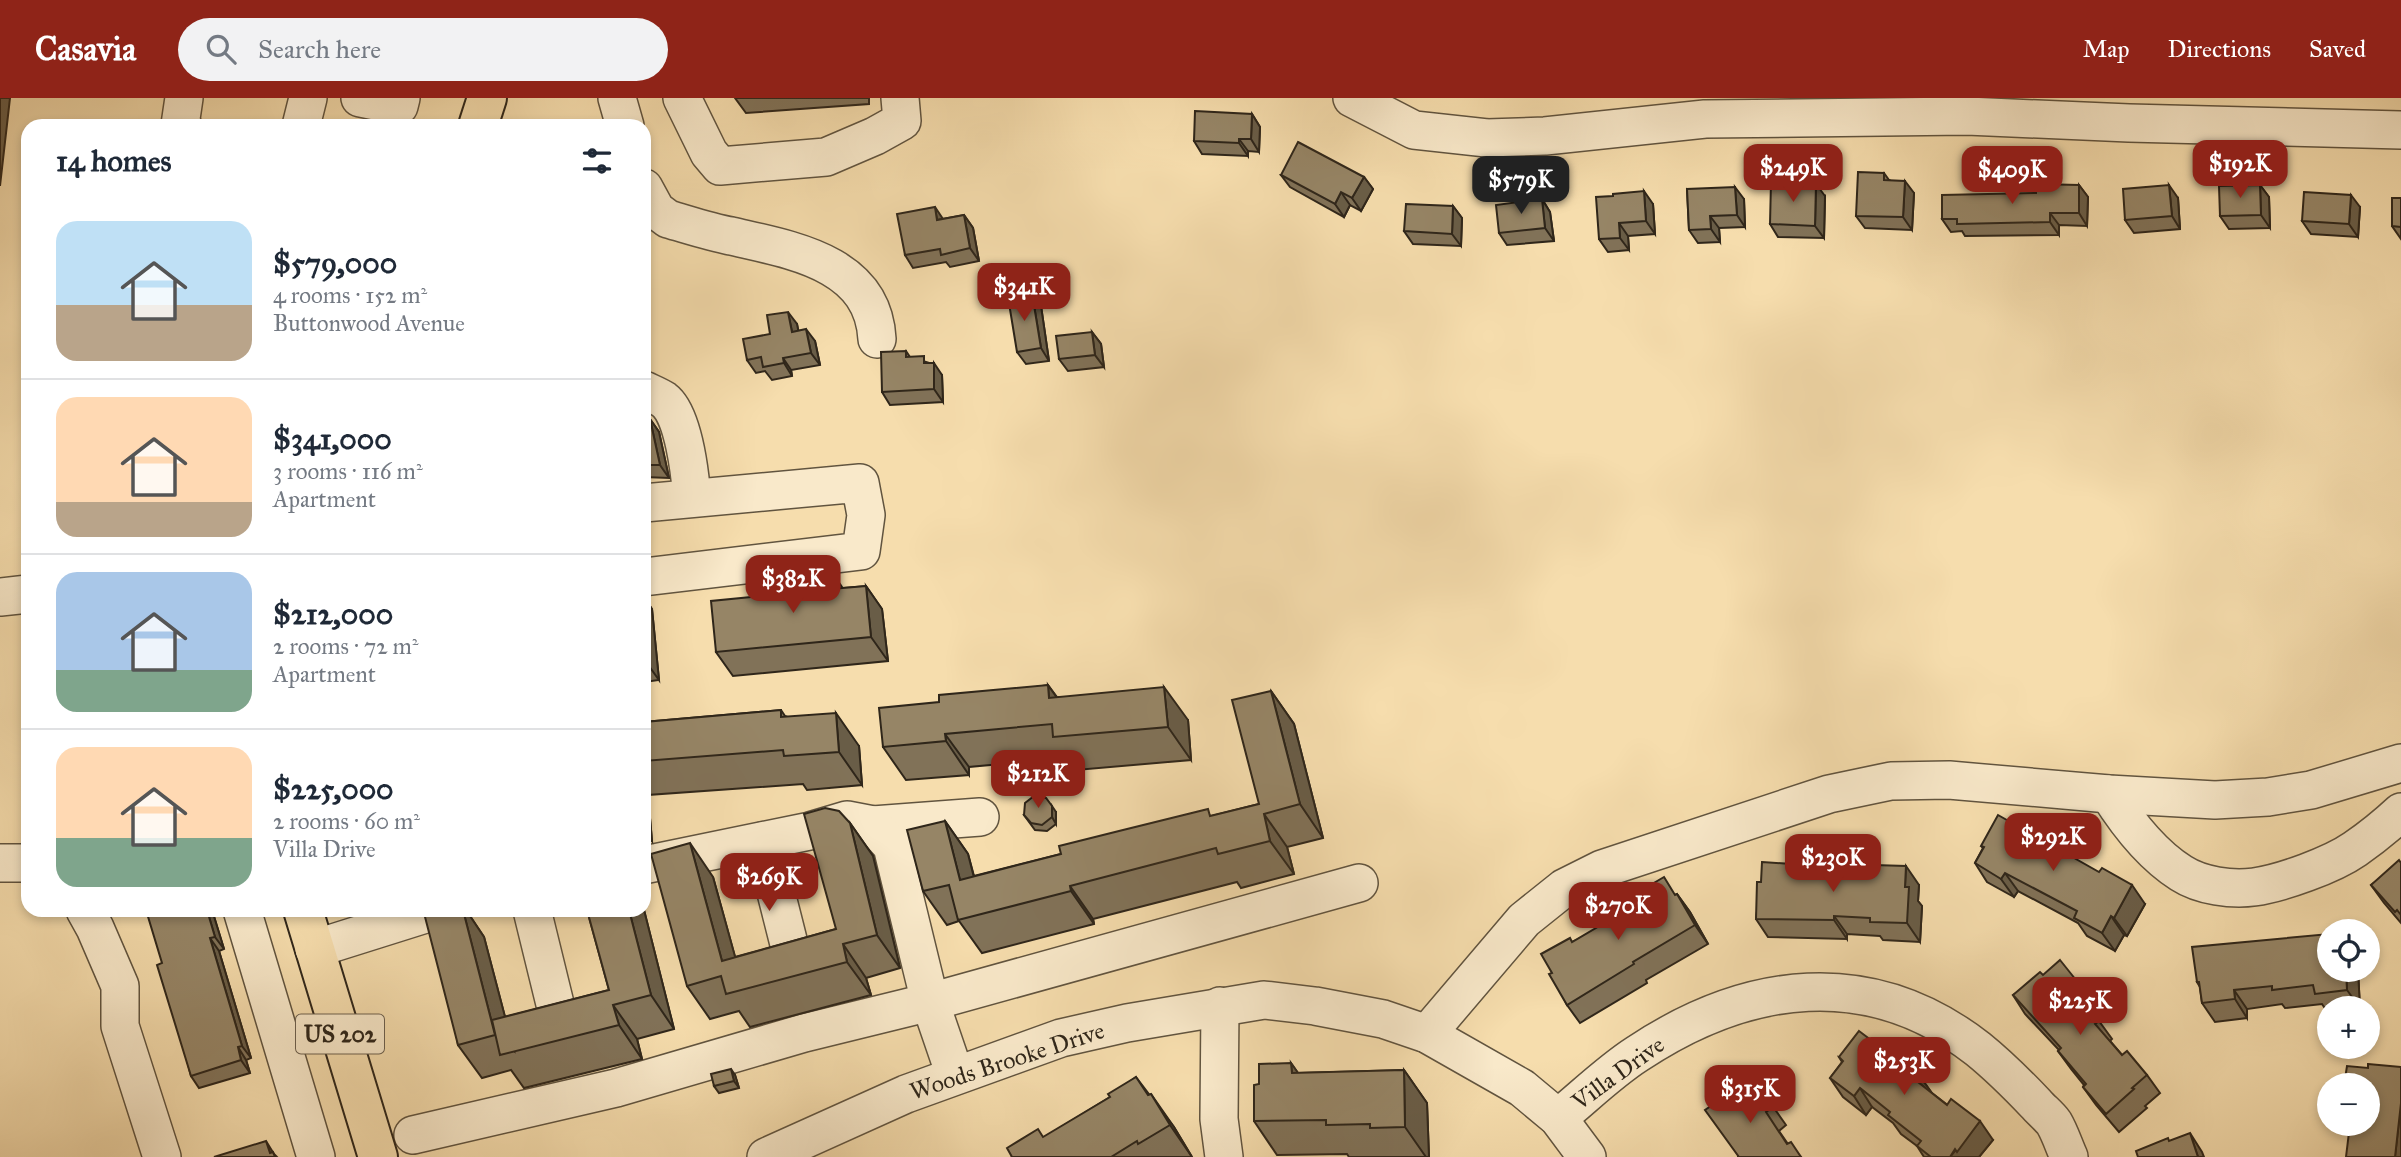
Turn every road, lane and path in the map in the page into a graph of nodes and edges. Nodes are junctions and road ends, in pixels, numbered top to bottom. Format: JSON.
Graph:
{"nodes":[{"id":1,"x":184,"y":98,"type":"edge"},
{"id":2,"x":308,"y":98,"type":"edge"},
{"id":3,"x":360,"y":98,"type":"edge"},
{"id":4,"x":401,"y":98,"type":"edge"},
{"id":5,"x":487,"y":98,"type":"edge"},
{"id":6,"x":617,"y":98,"type":"edge"},
{"id":7,"x":682,"y":98,"type":"edge"},
{"id":8,"x":900,"y":98,"type":"edge"},
{"id":9,"x":1352,"y":98,"type":"edge"},
{"id":10,"x":181,"y":119,"type":"edge"},
{"id":11,"x":303,"y":119,"type":"edge"},
{"id":12,"x":480,"y":119,"type":"edge"},
{"id":13,"x":623,"y":119,"type":"edge"},
{"id":14,"x":2390,"y":119,"type":"edge"},
{"id":15,"x":651,"y":201,"type":"edge"},
{"id":16,"x":877,"y":339,"type":"dead end"},
{"id":17,"x":651,"y":394,"type":"edge"},
{"id":18,"x":692,"y":498,"type":"junction"},
{"id":19,"x":651,"y":502,"type":"edge"},
{"id":20,"x":651,"y":577,"type":"edge"},
{"id":21,"x":21,"y":595,"type":"edge"},
{"id":22,"x":0,"y":597,"type":"edge"},
{"id":23,"x":2401,"y":763,"type":"edge"},
{"id":24,"x":2109,"y":794,"type":"junction"},
{"id":25,"x":2401,"y":812,"type":"edge"},
{"id":26,"x":980,"y":817,"type":"dead end"},
{"id":27,"x":873,"y":825,"type":"junction"},
{"id":28,"x":763,"y":841,"type":"junction"},
{"id":29,"x":0,"y":863,"type":"edge"},
{"id":30,"x":21,"y":863,"type":"edge"},
{"id":31,"x":651,"y":864,"type":"edge"},
{"id":32,"x":1359,"y":883,"type":"dead end"},
{"id":33,"x":89,"y":917,"type":"edge"},
{"id":34,"x":244,"y":917,"type":"edge"},
{"id":35,"x":305,"y":917,"type":"edge"},
{"id":36,"x":416,"y":917,"type":"edge"},
{"id":37,"x":535,"y":917,"type":"edge"},
{"id":38,"x":314,"y":948,"type":"junction"},
{"id":39,"x":790,"y":948,"type":"edge"},
{"id":40,"x":930,"y":1002,"type":"junction"},
{"id":41,"x":1220,"y":1006,"type":"junction"},
{"id":42,"x":556,"y":1008,"type":"edge"},
{"id":43,"x":1427,"y":1034,"type":"junction"},
{"id":44,"x":955,"y":1075,"type":"junction"},
{"id":45,"x":1558,"y":1118,"type":"junction"},
{"id":46,"x":413,"y":1135,"type":"dead end"},
{"id":47,"x":162,"y":1157,"type":"edge"},
{"id":48,"x":316,"y":1157,"type":"edge"},
{"id":49,"x":378,"y":1157,"type":"edge"},
{"id":50,"x":766,"y":1157,"type":"edge"},
{"id":51,"x":1224,"y":1157,"type":"edge"},
{"id":52,"x":1587,"y":1157,"type":"edge"},
{"id":53,"x":2069,"y":1157,"type":"edge"}],
"edges":[{"from":1,"to":10,"type":"street"},
{"from":2,"to":11,"type":"street"},
{"from":3,"to":4,"type":"street"},
{"from":5,"to":12,"type":"main road"},
{"from":6,"to":13,"type":"street"},
{"from":7,"to":8,"type":"street"},
{"from":9,"to":14,"type":"street"},
{"from":15,"to":16,"type":"street"},
{"from":17,"to":18,"type":"street"},
{"from":18,"to":19,"type":"street"},
{"from":18,"to":20,"type":"street"},
{"from":21,"to":22,"type":"street"},
{"from":23,"to":24,"type":"street"},
{"from":24,"to":25,"type":"street"},
{"from":24,"to":43,"type":"street"},
{"from":26,"to":27,"type":"street"},
{"from":27,"to":28,"type":"street"},
{"from":27,"to":40,"type":"street"},
{"from":28,"to":31,"type":"street"},
{"from":28,"to":39,"type":"street"},
{"from":29,"to":30,"type":"street"},
{"from":32,"to":40,"type":"street"},
{"from":33,"to":47,"type":"street"},
{"from":34,"to":48,"type":"street"},
{"from":35,"to":38,"type":"main road","number":"US 202"},
{"from":36,"to":38,"type":"street"},
{"from":37,"to":42,"type":"street"},
{"from":38,"to":49,"type":"main road","number":"US 202"},
{"from":40,"to":44,"type":"street"},
{"from":40,"to":46,"type":"street"},
{"from":41,"to":43,"type":"street","name":"Woods Brooke Drive"},
{"from":41,"to":44,"type":"street","name":"Woods Brooke Drive"},
{"from":41,"to":51,"type":"street"},
{"from":43,"to":45,"type":"street","name":"Woods Brooke Drive"},
{"from":44,"to":50,"type":"street","name":"Woods Brooke Drive"},
{"from":45,"to":52,"type":"street","name":"Woods Brooke Drive"},
{"from":45,"to":53,"type":"street","name":"Villa Drive"}]}
